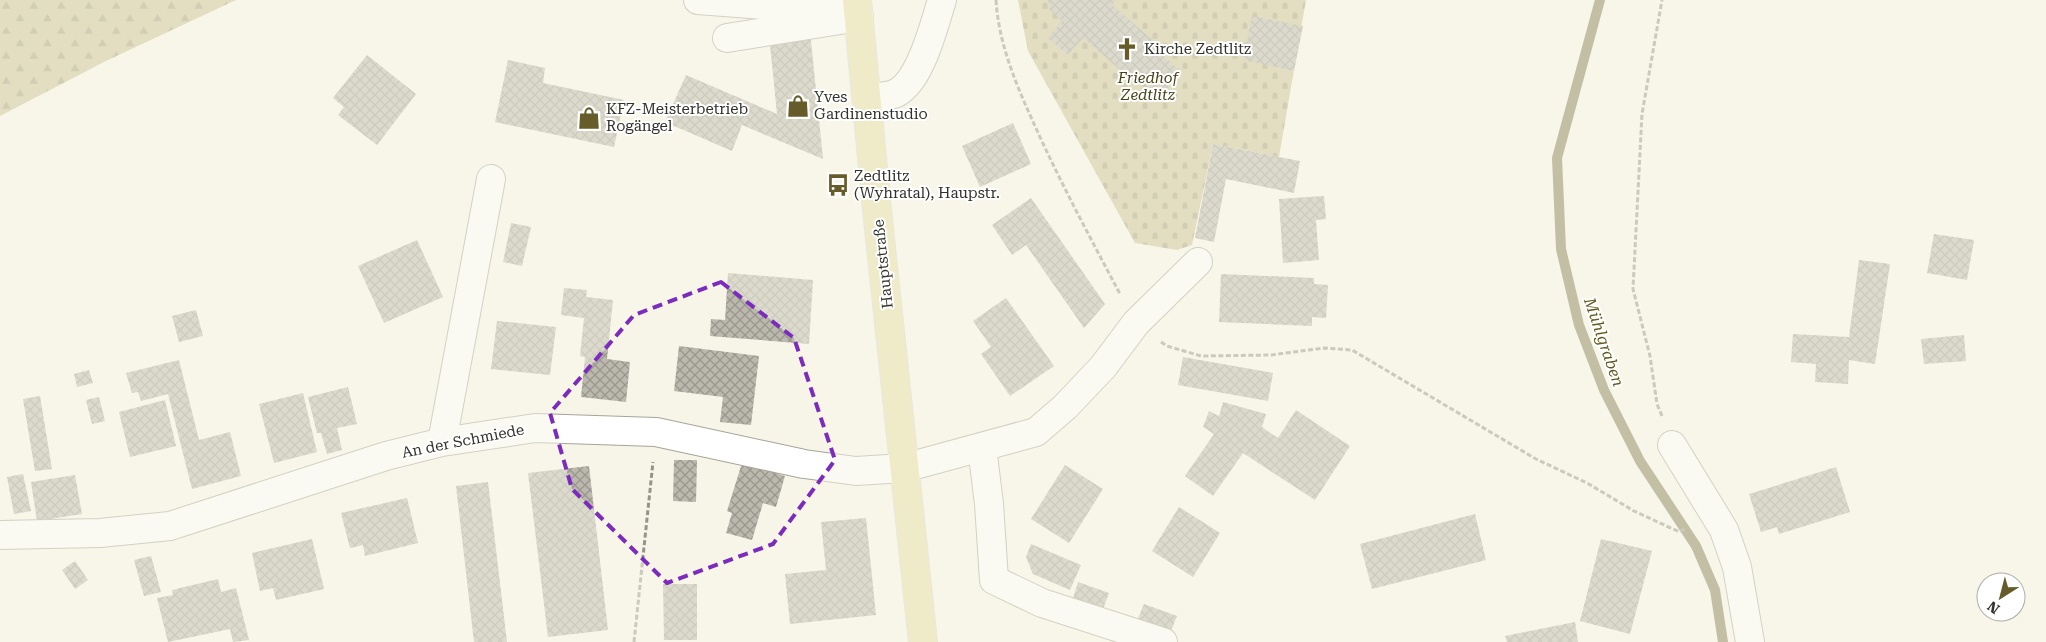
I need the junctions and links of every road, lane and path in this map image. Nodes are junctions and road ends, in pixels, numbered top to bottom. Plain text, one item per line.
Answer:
1 (698, 0) edge
2 (942, 0) edge
3 (996, 0) edge
4 (1662, 0) edge
5 (852, 6) edge
6 (727, 38) dead end
7 (867, 98) junction
8 (491, 178) dead end
9 (1198, 262) dead end
10 (1136, 323) junction
11 (656, 432) junction
12 (442, 442) junction
13 (1672, 444) joint
14 (982, 447) junction
15 (904, 468) junction
16 (1686, 527) dead end
17 (0, 535) edge
18 (634, 642) edge
19 (923, 642) edge
20 (1163, 642) edge
21 (1750, 642) edge

1 - 5 street
2 - 7 street
3 - 10 path
4 - 13 path
5 - 6 street
5 - 7 main road, Hauptstraße
7 - 15 main road, Hauptstraße
8 - 12 street
9 - 10 street
10 - 14 street
10 - 16 path
11 - 12 street, An der Schmiede
11 - 15 street, An der Schmiede
11 - 18 path
12 - 17 street, An der Schmiede
13 - 21 street
14 - 15 street
14 - 20 street
15 - 19 main road, Hauptstraße

